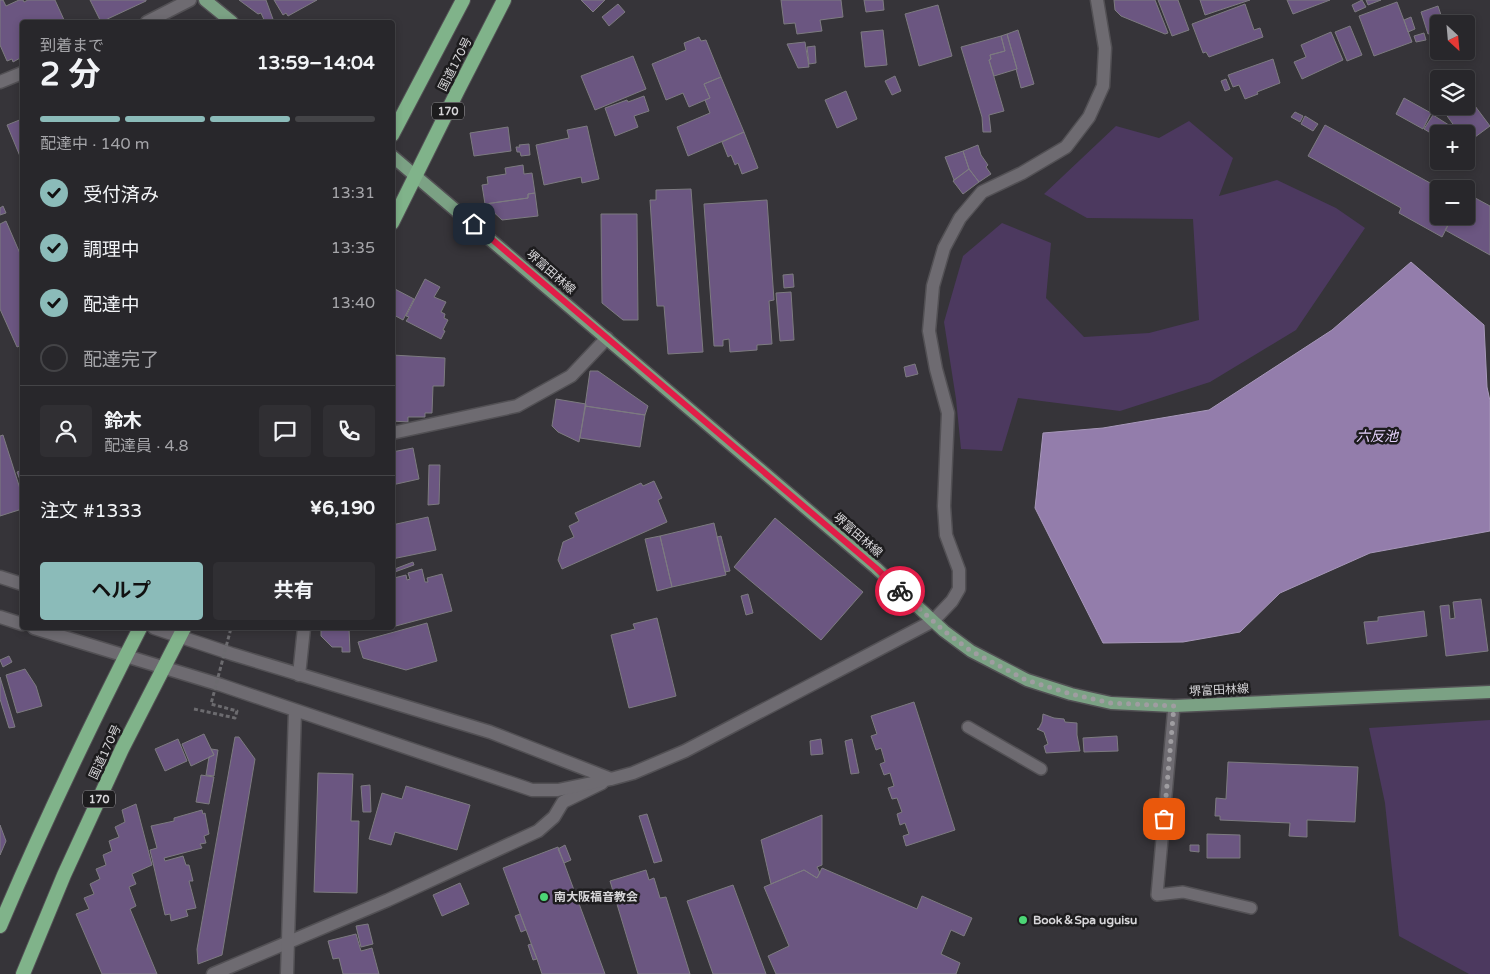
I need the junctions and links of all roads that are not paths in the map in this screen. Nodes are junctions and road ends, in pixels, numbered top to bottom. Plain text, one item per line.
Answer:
1 (190, 0) edge
2 (205, 0) edge
3 (463, 0) edge
4 (504, 0) edge
5 (1097, 0) edge
6 (151, 20) edge
7 (230, 20) edge
8 (20, 74) edge
9 (0, 82) edge
10 (395, 129) edge
11 (395, 158) edge
12 (416, 176) junction
13 (395, 217) edge
14 (607, 338) junction
15 (395, 432) edge
16 (0, 577) edge
17 (20, 583) edge
18 (0, 617) edge
19 (933, 621) junction
20 (20, 623) edge
21 (41, 630) edge
22 (139, 630) edge
23 (168, 630) edge
24 (304, 630) edge
25 (182, 632) edge
26 (126, 656) junction
27 (163, 667) junction
28 (299, 675) junction
29 (1490, 692) edge
30 (1174, 706) junction
31 (295, 710) junction
32 (968, 727) dead end
33 (1041, 769) dead end
34 (611, 780) junction
35 (1251, 908) dead end
36 (0, 926) edge
37 (288, 941) junction
38 (23, 974) edge
39 (213, 974) edge
40 (287, 974) edge

1 - 6 street
2 - 7 main road
3 - 10 highway, 国道170号
4 - 12 highway, 国道170号 / 170
5 - 19 street
8 - 9 street
11 - 12 main road, 堺富田林線
12 - 13 highway, 国道170号 / 170
12 - 14 main road, 堺富田林線
14 - 15 street
14 - 19 main road, 堺富田林線
16 - 17 street
18 - 20 street
19 - 30 main road, 堺富田林線
19 - 34 street
21 - 26 street
22 - 26 highway, 国道170号
23 - 25 street
24 - 28 street
25 - 27 highway, 国道170号 / 170
25 - 28 street
26 - 27 street
26 - 36 highway, 国道170号
27 - 31 street
27 - 38 highway, 国道170号 / 170
28 - 34 street
29 - 30 main road, 堺富田林線
30 - 35 lane
31 - 34 street
31 - 37 street
32 - 33 lane
34 - 37 street
37 - 39 street
37 - 40 street

